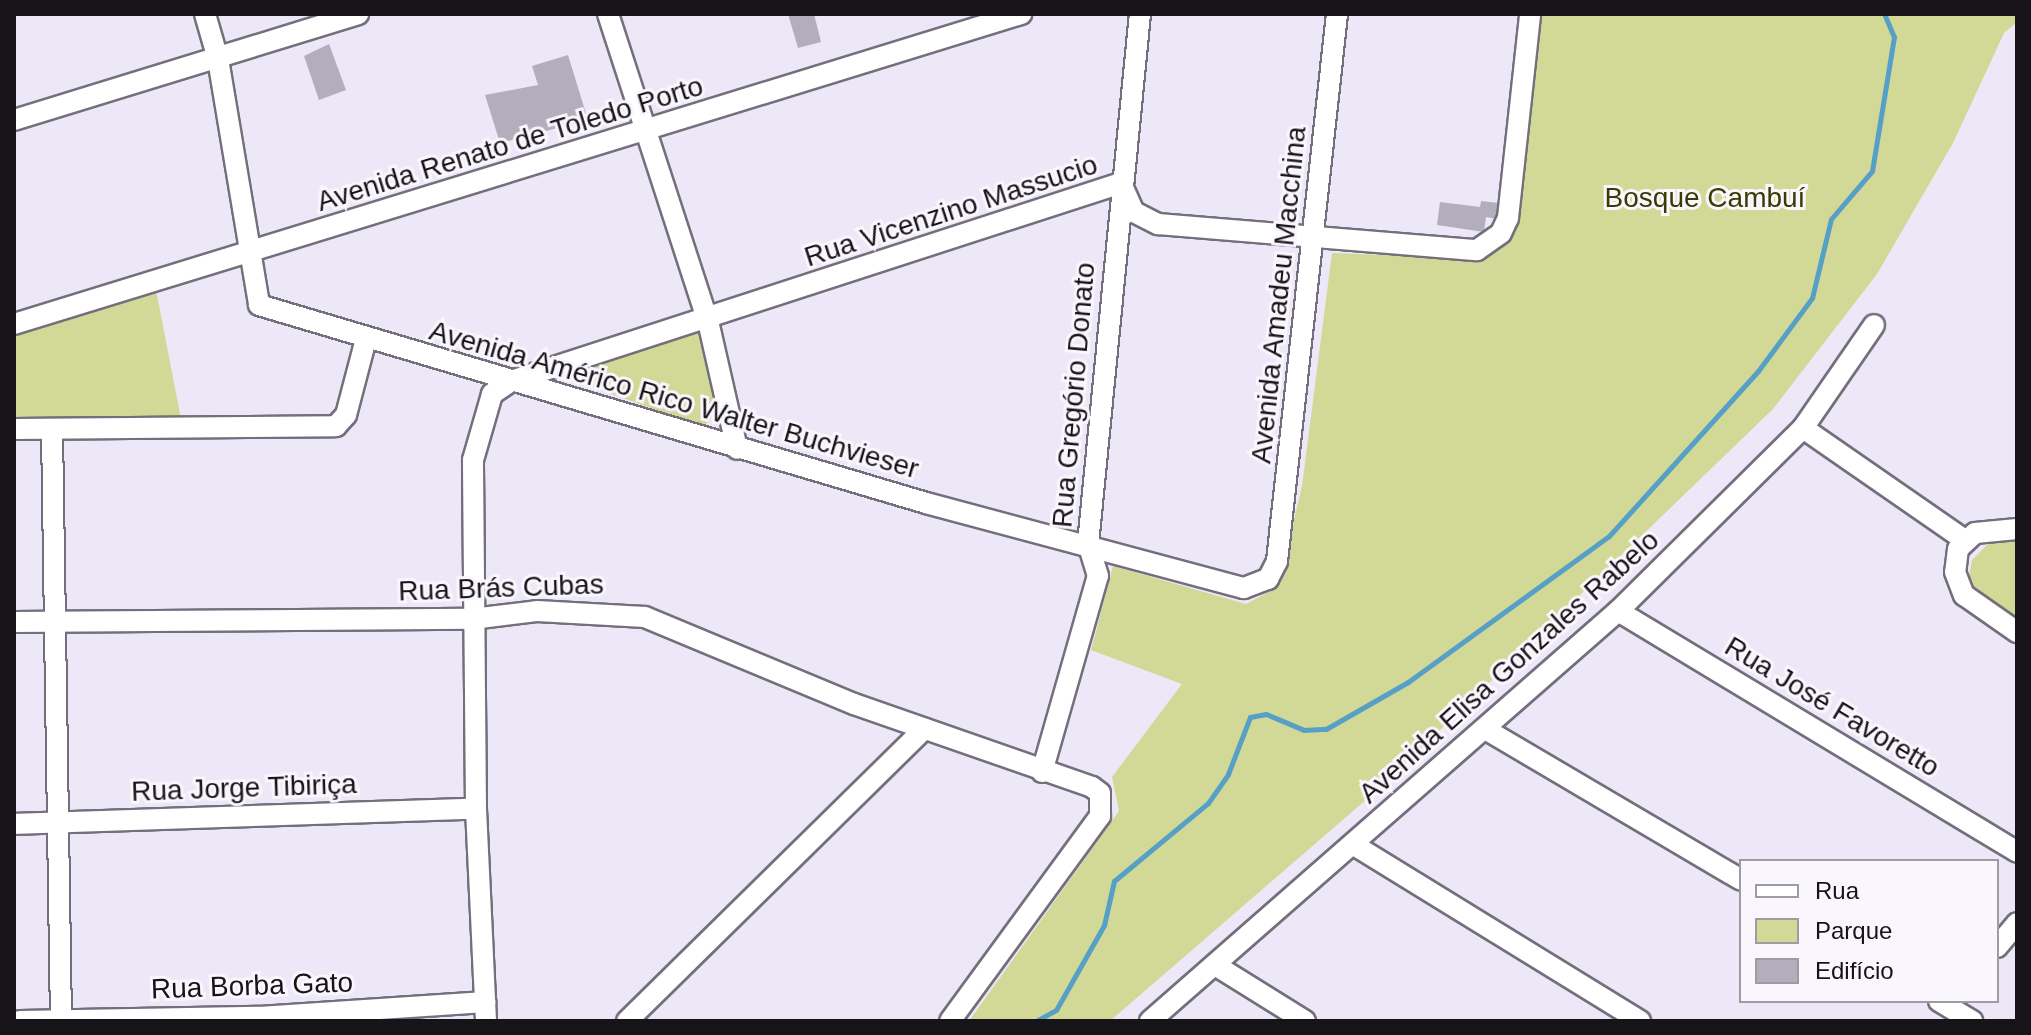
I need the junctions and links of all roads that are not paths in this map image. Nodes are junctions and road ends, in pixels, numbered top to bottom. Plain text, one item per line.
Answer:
1 (205, 14) edge
2 (358, 14) edge
3 (608, 14) edge
4 (1021, 14) edge
5 (1140, 14) edge
6 (1337, 14) edge
7 (1530, 14) edge
8 (218, 59) junction
9 (14, 120) edge
10 (650, 132) junction
11 (1121, 183) junction
12 (1315, 239) junction
13 (248, 253) junction
14 (708, 321) junction
15 (14, 324) edge
16 (1874, 325) dead end
17 (366, 339) junction
18 (511, 381) junction
19 (1803, 428) junction
20 (14, 429) edge
21 (52, 429) junction
22 (737, 449) junction
23 (2017, 529) edge
24 (1966, 541) junction
25 (1088, 544) junction
26 (1268, 579) joint
27 (1618, 611) junction
28 (472, 619) junction
29 (57, 621) junction
30 (14, 622) edge
31 (2017, 632) edge
32 (924, 729) junction
33 (1485, 729) junction
34 (1042, 772) junction
35 (476, 809) junction
36 (57, 823) junction
37 (14, 824) edge
38 (1354, 845) junction
39 (2017, 852) edge
40 (1739, 879) edge
41 (2017, 923) edge
42 (1999, 945) edge
43 (1215, 965) junction
44 (1944, 1007) edge
45 (486, 1012) edge
46 (20, 1021) edge
47 (61, 1021) edge
48 (627, 1021) edge
49 (950, 1021) edge
50 (1150, 1021) edge
51 (1305, 1021) edge
52 (1640, 1021) edge
53 (1972, 1021) edge

1 - 8 street
2 - 8 street
3 - 10 street
4 - 10 street, Avenida Renato de Toledo Porto
5 - 11 street, Rua Gregório Donato
6 - 12 street, Avenida Amadeu Macchina
7 - 12 street, Rua Vicenzino Massucio
8 - 9 street
8 - 13 street
10 - 13 street, Avenida Renato de Toledo Porto
10 - 14 street
11 - 12 street, Rua Vicenzino Massucio
11 - 14 street, Rua Vicenzino Massucio
11 - 25 street, Rua Gregório Donato
12 - 26 street, Avenida Amadeu Macchina
13 - 15 street, Avenida Renato de Toledo Porto
13 - 17 street, Avenida Américo Rico Walter Buchvieser
14 - 18 street, Rua Vicenzino Massucio
14 - 22 street
16 - 19 street, Avenida Elisa Gonzales Rabelo
17 - 18 street, Avenida Américo Rico Walter Buchvieser
17 - 21 street
18 - 22 street, Avenida Américo Rico Walter Buchvieser
18 - 28 street
19 - 24 street
19 - 27 street, Avenida Elisa Gonzales Rabelo
20 - 21 street
21 - 29 street
22 - 25 street, Avenida Américo Rico Walter Buchvieser
23 - 24 street
24 - 31 street
25 - 26 street, Avenida Américo Rico Walter Buchvieser
25 - 34 street, Rua Gregório Donato
27 - 33 street, Avenida Elisa Gonzales Rabelo
27 - 39 street, Rua José Favoretto
28 - 29 street, Rua Brás Cubas
28 - 32 street, Rua Brás Cubas
28 - 35 street
29 - 30 street, Rua Brás Cubas
29 - 36 street
32 - 34 street, Rua Brás Cubas
32 - 48 street
33 - 38 street, Avenida Elisa Gonzales Rabelo
33 - 40 street
34 - 49 street, Rua Brás Cubas
35 - 36 street, Rua Jorge Tibiriça
35 - 45 street
36 - 37 street, Rua Jorge Tibiriça
36 - 47 street
38 - 43 street, Avenida Elisa Gonzales Rabelo
38 - 52 street
41 - 42 street
43 - 50 street, Avenida Elisa Gonzales Rabelo
43 - 51 street
44 - 53 street
45 - 47 street, Rua Borba Gato
46 - 47 street, Rua Borba Gato

